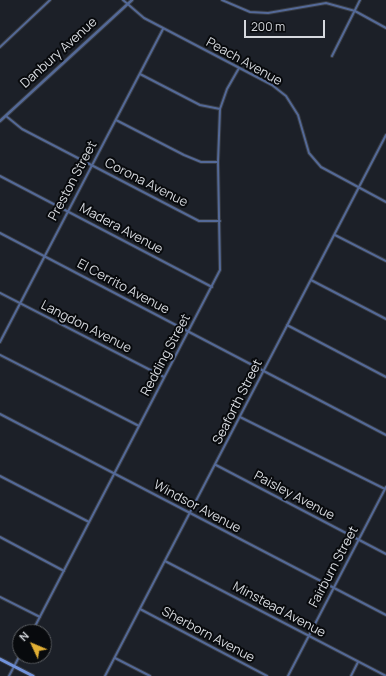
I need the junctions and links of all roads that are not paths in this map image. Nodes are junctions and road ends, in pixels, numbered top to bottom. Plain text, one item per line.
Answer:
1 (50, 0) edge
2 (123, 0) edge
3 (132, 0) edge
4 (222, 0) edge
5 (360, 0) edge
6 (127, 5) junction
7 (355, 11) junction
8 (386, 28) edge
9 (163, 29) junction
10 (0, 47) edge
11 (332, 56) dead end
12 (239, 68) junction
13 (140, 74) junction
14 (220, 109) junction
15 (6, 116) junction
16 (116, 120) junction
17 (0, 121) edge
18 (386, 135) edge
19 (218, 162) junction
20 (92, 165) junction
21 (0, 176) edge
22 (358, 188) junction
23 (386, 202) edge
24 (68, 211) junction
25 (220, 221) junction
26 (0, 234) edge
27 (335, 235) junction
28 (44, 256) junction
29 (386, 261) edge
30 (311, 280) junction
31 (212, 287) junction
32 (0, 293) edge
33 (19, 303) junction
34 (386, 319) edge
35 (287, 325) junction
36 (189, 332) junction
37 (0, 342) edge
38 (0, 355) edge
39 (263, 372) junction
40 (164, 377) junction
41 (386, 377) edge
42 (0, 414) edge
43 (240, 417) junction
44 (139, 426) junction
45 (386, 435) edge
46 (216, 465) junction
47 (115, 473) junction
48 (0, 476) edge
49 (386, 488) edge
50 (190, 514) junction
51 (89, 522) junction
52 (0, 537) edge
53 (359, 540) junction
54 (386, 554) edge
55 (164, 561) junction
56 (64, 571) junction
57 (334, 588) junction
58 (0, 597) edge
59 (140, 609) junction
60 (386, 615) edge
61 (40, 617) junction
62 (36, 624) edge
63 (308, 636) junction
64 (115, 658) junction
65 (0, 659) edge
66 (358, 662) junction
67 (14, 666) junction
68 (9, 676) edge
69 (33, 676) edge
70 (105, 676) edge
71 (150, 676) edge
72 (267, 676) edge
73 (288, 676) edge
74 (351, 676) edge
75 (386, 676) edge

1 - 10 street
2 - 6 street, Peach Avenue
3 - 6 street, Danbury Avenue
4 - 7 street
5 - 7 street
6 - 9 street, Peach Avenue
6 - 15 street, Danbury Avenue
7 - 8 street
7 - 11 street
9 - 12 street, Peach Avenue
9 - 13 street, Preston Street
12 - 14 street, Redding Street
12 - 22 street, Peach Avenue
13 - 14 street
13 - 16 street, Preston Street
14 - 19 street, Redding Street
15 - 17 street, Danbury Avenue
15 - 20 street, Corona Avenue
16 - 19 street
16 - 20 street, Preston Street
18 - 22 street, Seaforth Street
19 - 25 street, Redding Street
20 - 24 street, Preston Street
20 - 25 street, Corona Avenue
21 - 24 street, Madera Avenue
22 - 23 street, Peach Avenue
22 - 27 street, Seaforth Street
24 - 28 street, Preston Street
24 - 31 street, Madera Avenue
25 - 31 street, Redding Street
26 - 28 street, El Cerrito Avenue
27 - 29 street
27 - 30 street, Seaforth Street
28 - 33 street, Preston Street
28 - 36 street, El Cerrito Avenue
30 - 34 street
30 - 35 street, Seaforth Street
31 - 36 street, Redding Street
32 - 33 street, Langdon Avenue
33 - 37 street, Preston Street
33 - 40 street, Langdon Avenue
35 - 39 street, Seaforth Street
35 - 41 street
36 - 39 street, El Cerrito Avenue
36 - 40 street, Redding Street
38 - 44 street
39 - 43 street, Seaforth Street
39 - 45 street, El Cerrito Avenue
40 - 44 street, Redding Street
42 - 47 street, Windsor Avenue
43 - 46 street, Seaforth Street
43 - 49 street
44 - 47 street, Redding Street
46 - 50 street, Seaforth Street
46 - 53 street, Paisley Avenue
47 - 50 street, Windsor Avenue
47 - 51 street, Redding Street
48 - 51 street
49 - 53 street, Fairburn Street
50 - 55 street, Seaforth Street
50 - 57 street, Windsor Avenue
51 - 56 street, Redding Street
52 - 56 street
53 - 54 street, Paisley Avenue
53 - 57 street, Fairburn Street
55 - 59 street, Seaforth Street
55 - 63 street, Minstead Avenue
56 - 61 street, Redding Street
57 - 60 street, Windsor Avenue
57 - 63 street, Fairburn Street
58 - 61 street
59 - 64 street, Seaforth Street
59 - 72 street, Sherborn Avenue
61 - 62 street, Redding Street
63 - 66 street, Minstead Avenue
63 - 73 street, Fairburn Street
64 - 70 street, Seaforth Street
64 - 71 street
65 - 67 main road
66 - 74 street
66 - 75 street, Minstead Avenue
67 - 68 street
67 - 69 main road

